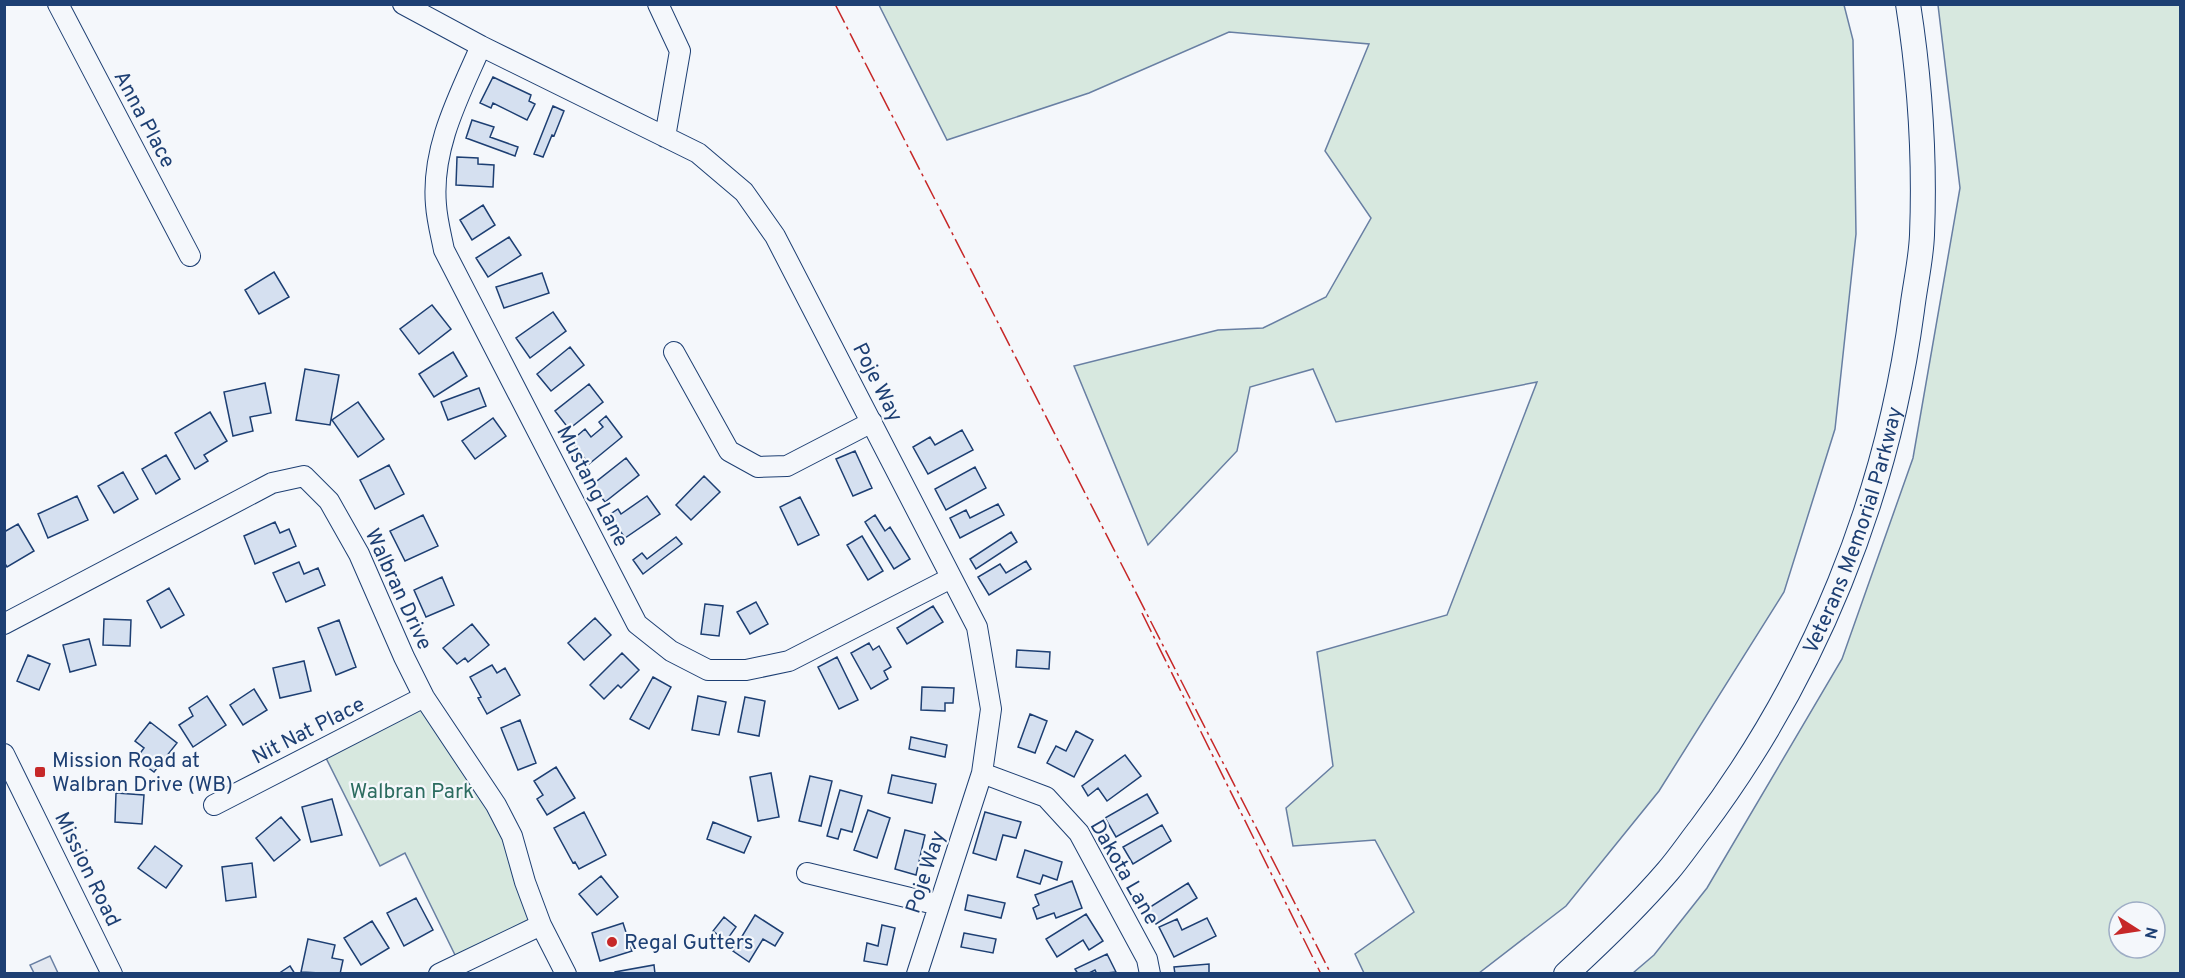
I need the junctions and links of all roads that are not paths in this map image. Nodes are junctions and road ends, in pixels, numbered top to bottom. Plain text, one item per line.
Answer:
1 (58, 4) edge
2 (403, 4) edge
3 (658, 4) edge
4 (1908, 4) edge
5 (481, 46) junction
6 (665, 137) junction
7 (190, 256) dead end
8 (674, 352) dead end
9 (872, 422) junction
10 (951, 578) junction
11 (4, 624) edge
12 (424, 697) junction
13 (4, 754) edge
14 (982, 773) junction
15 (214, 805) dead end
16 (807, 873) dead end
17 (939, 905) junction
18 (541, 925) junction
19 (112, 974) edge
20 (439, 974) edge
21 (566, 974) edge
22 (917, 974) edge
23 (1150, 974) edge
24 (1566, 974) edge

1 - 7 street, Anna Place
2 - 5 street, Poje Way
3 - 6 street
4 - 24 main road, Veterans Memorial Parkway
5 - 6 street, Poje Way
5 - 10 street, Mustang Lane
6 - 9 street, Poje Way
8 - 9 street
9 - 10 street, Poje Way
10 - 14 street, Poje Way
11 - 12 street, Walbran Drive
12 - 15 street, Nit Nat Place
12 - 18 street, Walbran Drive
13 - 19 street, Mission Road
14 - 17 street, Poje Way
14 - 23 street, Dakota Lane
16 - 17 street
17 - 22 street, Poje Way
18 - 20 street
18 - 21 street, Walbran Drive

